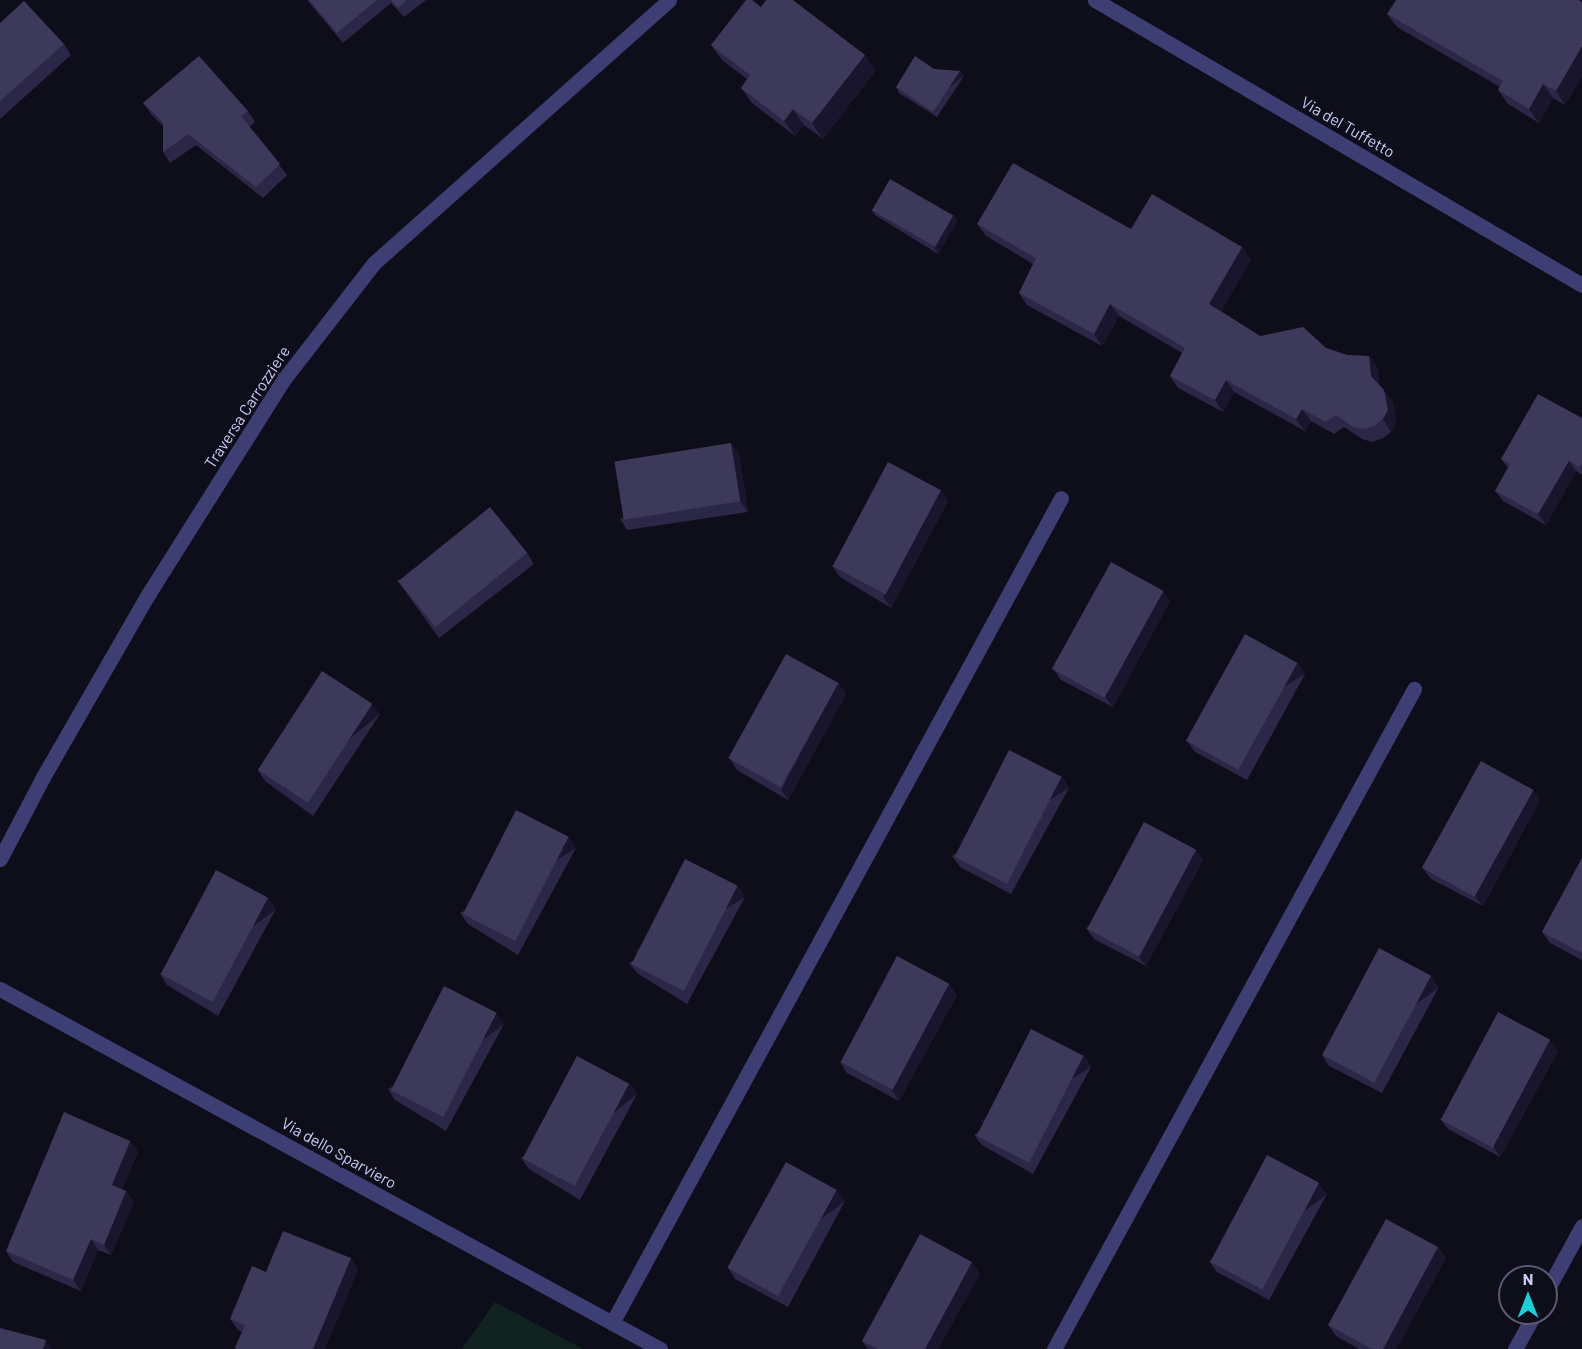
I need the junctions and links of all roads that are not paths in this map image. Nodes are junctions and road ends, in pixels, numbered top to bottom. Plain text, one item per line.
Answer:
1 (669, 0) edge
2 (1095, 0) edge
3 (1582, 285) edge
4 (1060, 498) dead end
5 (1414, 689) dead end
6 (0, 859) edge
7 (0, 989) edge
8 (1582, 1226) edge
9 (1558, 1270) edge
10 (612, 1323) junction
11 (1528, 1325) edge
12 (660, 1349) edge
13 (1054, 1349) edge
14 (1515, 1349) edge

1 - 6 street, Traversa Carrozziere
2 - 3 street, Via del Tuffetto
4 - 10 street
5 - 13 street
7 - 10 street, Via dello Sparviero
8 - 9 street
10 - 12 street, Via dello Sparviero
11 - 14 street

